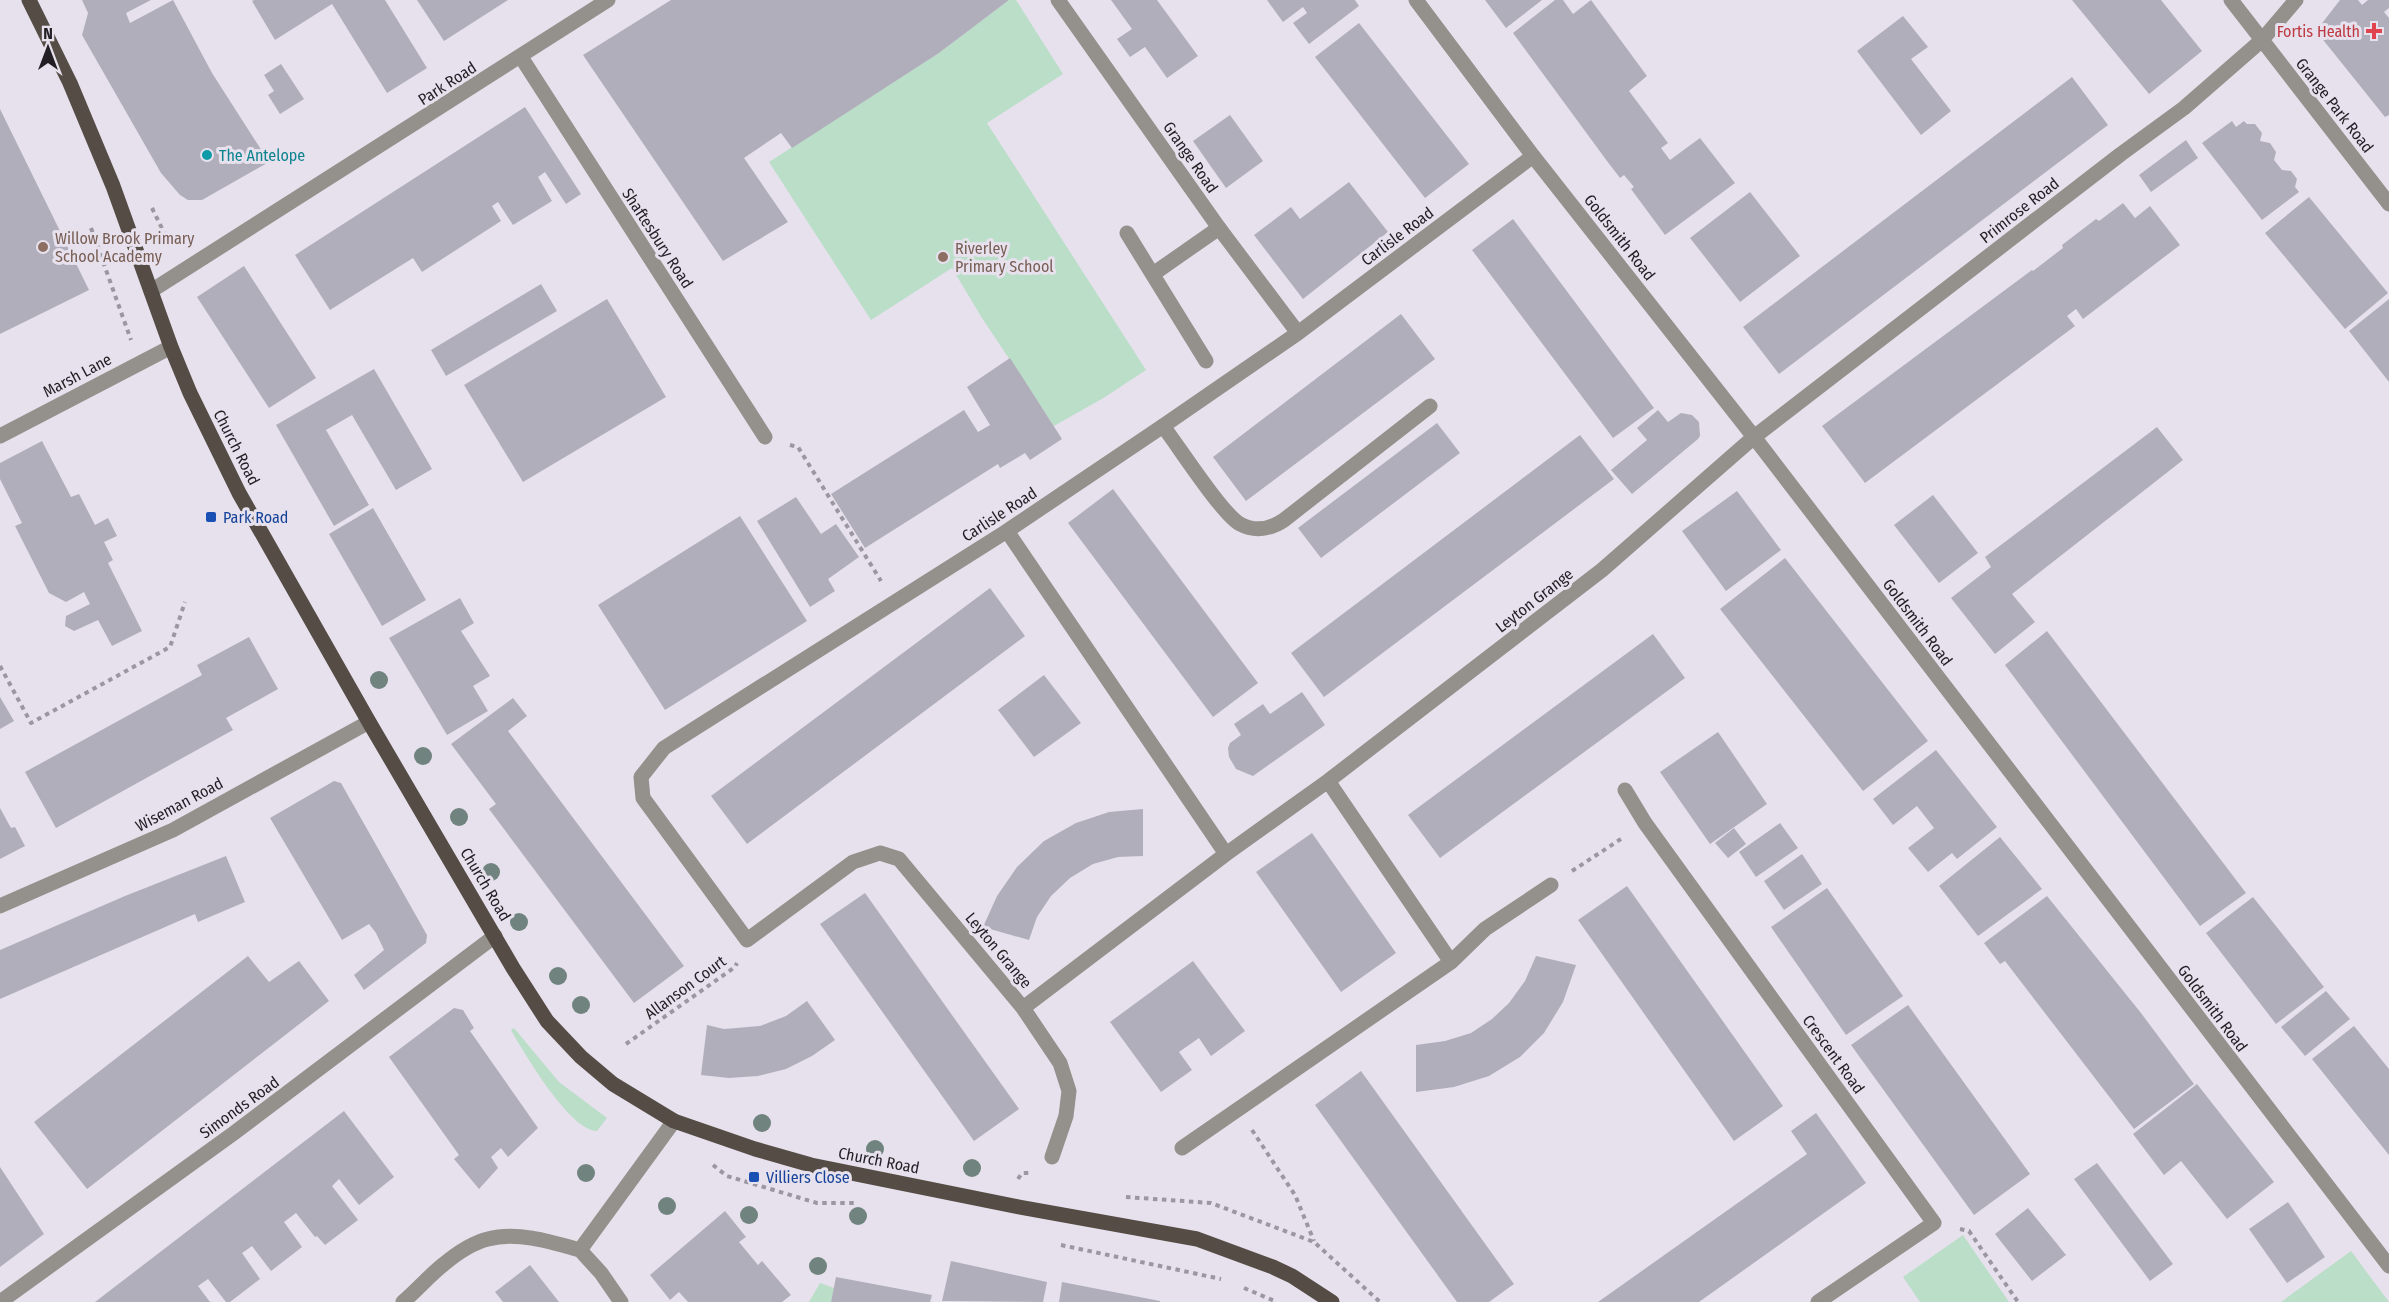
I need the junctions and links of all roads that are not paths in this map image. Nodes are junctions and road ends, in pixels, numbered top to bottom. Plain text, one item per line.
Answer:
1 (29, 0) edge
2 (608, 0) edge
3 (1058, 0) edge
4 (1416, 0) edge
5 (2231, 0) edge
6 (2296, 0) edge
7 (2262, 40) junction
8 (521, 57) junction
9 (1533, 156) junction
10 (2389, 204) edge
11 (1219, 228) junction
12 (1128, 233) dead end
13 (1152, 274) junction
14 (152, 291) junction
15 (1298, 333) junction
16 (171, 347) junction
17 (1206, 361) dead end
18 (1430, 406) dead end
19 (1163, 426) junction
20 (0, 436) edge
21 (765, 437) road end
22 (1754, 437) junction
23 (1007, 531) junction
24 (369, 722) junction
25 (1328, 782) junction
26 (1625, 790) dead end
27 (1226, 854) junction
28 (1551, 885) road end
29 (0, 906) edge
30 (495, 936) junction
31 (747, 940) joint
32 (1451, 962) junction
33 (1023, 1008) junction
34 (674, 1121) junction
35 (1182, 1148) dead end
36 (1052, 1157) dead end
37 (580, 1250) junction
38 (2389, 1266) edge
39 (0, 1302) edge
40 (403, 1302) edge
41 (621, 1302) edge
42 (1332, 1302) edge
43 (1818, 1302) edge

1 - 14 main road, Church Road
2 - 8 street, Park Road
3 - 11 street, Grange Road
4 - 9 street, Goldsmith Road
5 - 7 street, Grange Park Road
6 - 7 street, Primrose Road
7 - 10 street, Grange Park Road
7 - 22 street, Primrose Road
8 - 14 street, Park Road
8 - 21 street, Shaftesbury Road
9 - 15 street, Carlisle Road
9 - 22 street, Goldsmith Road
11 - 13 street
11 - 15 street, Grange Road
12 - 13 street
13 - 17 street
14 - 16 main road, Church Road
15 - 19 street, Carlisle Road
16 - 20 street, Marsh Lane
16 - 24 main road, Church Road
18 - 19 street
19 - 23 street, Carlisle Road
22 - 25 street, Leyton Grange
22 - 38 street, Goldsmith Road
23 - 27 street
23 - 31 street, Carlisle Road
24 - 29 street, Wiseman Road
24 - 30 main road, Church Road
25 - 27 street, Leyton Grange
25 - 32 street
26 - 43 street, Crescent Road
27 - 33 street, Leyton Grange
28 - 32 street
30 - 34 main road, Church Road
30 - 39 street, Simonds Road
31 - 33 street, Leyton Grange
32 - 35 street
33 - 36 street
34 - 37 street
34 - 42 main road, Church Road
37 - 40 street
37 - 41 street

